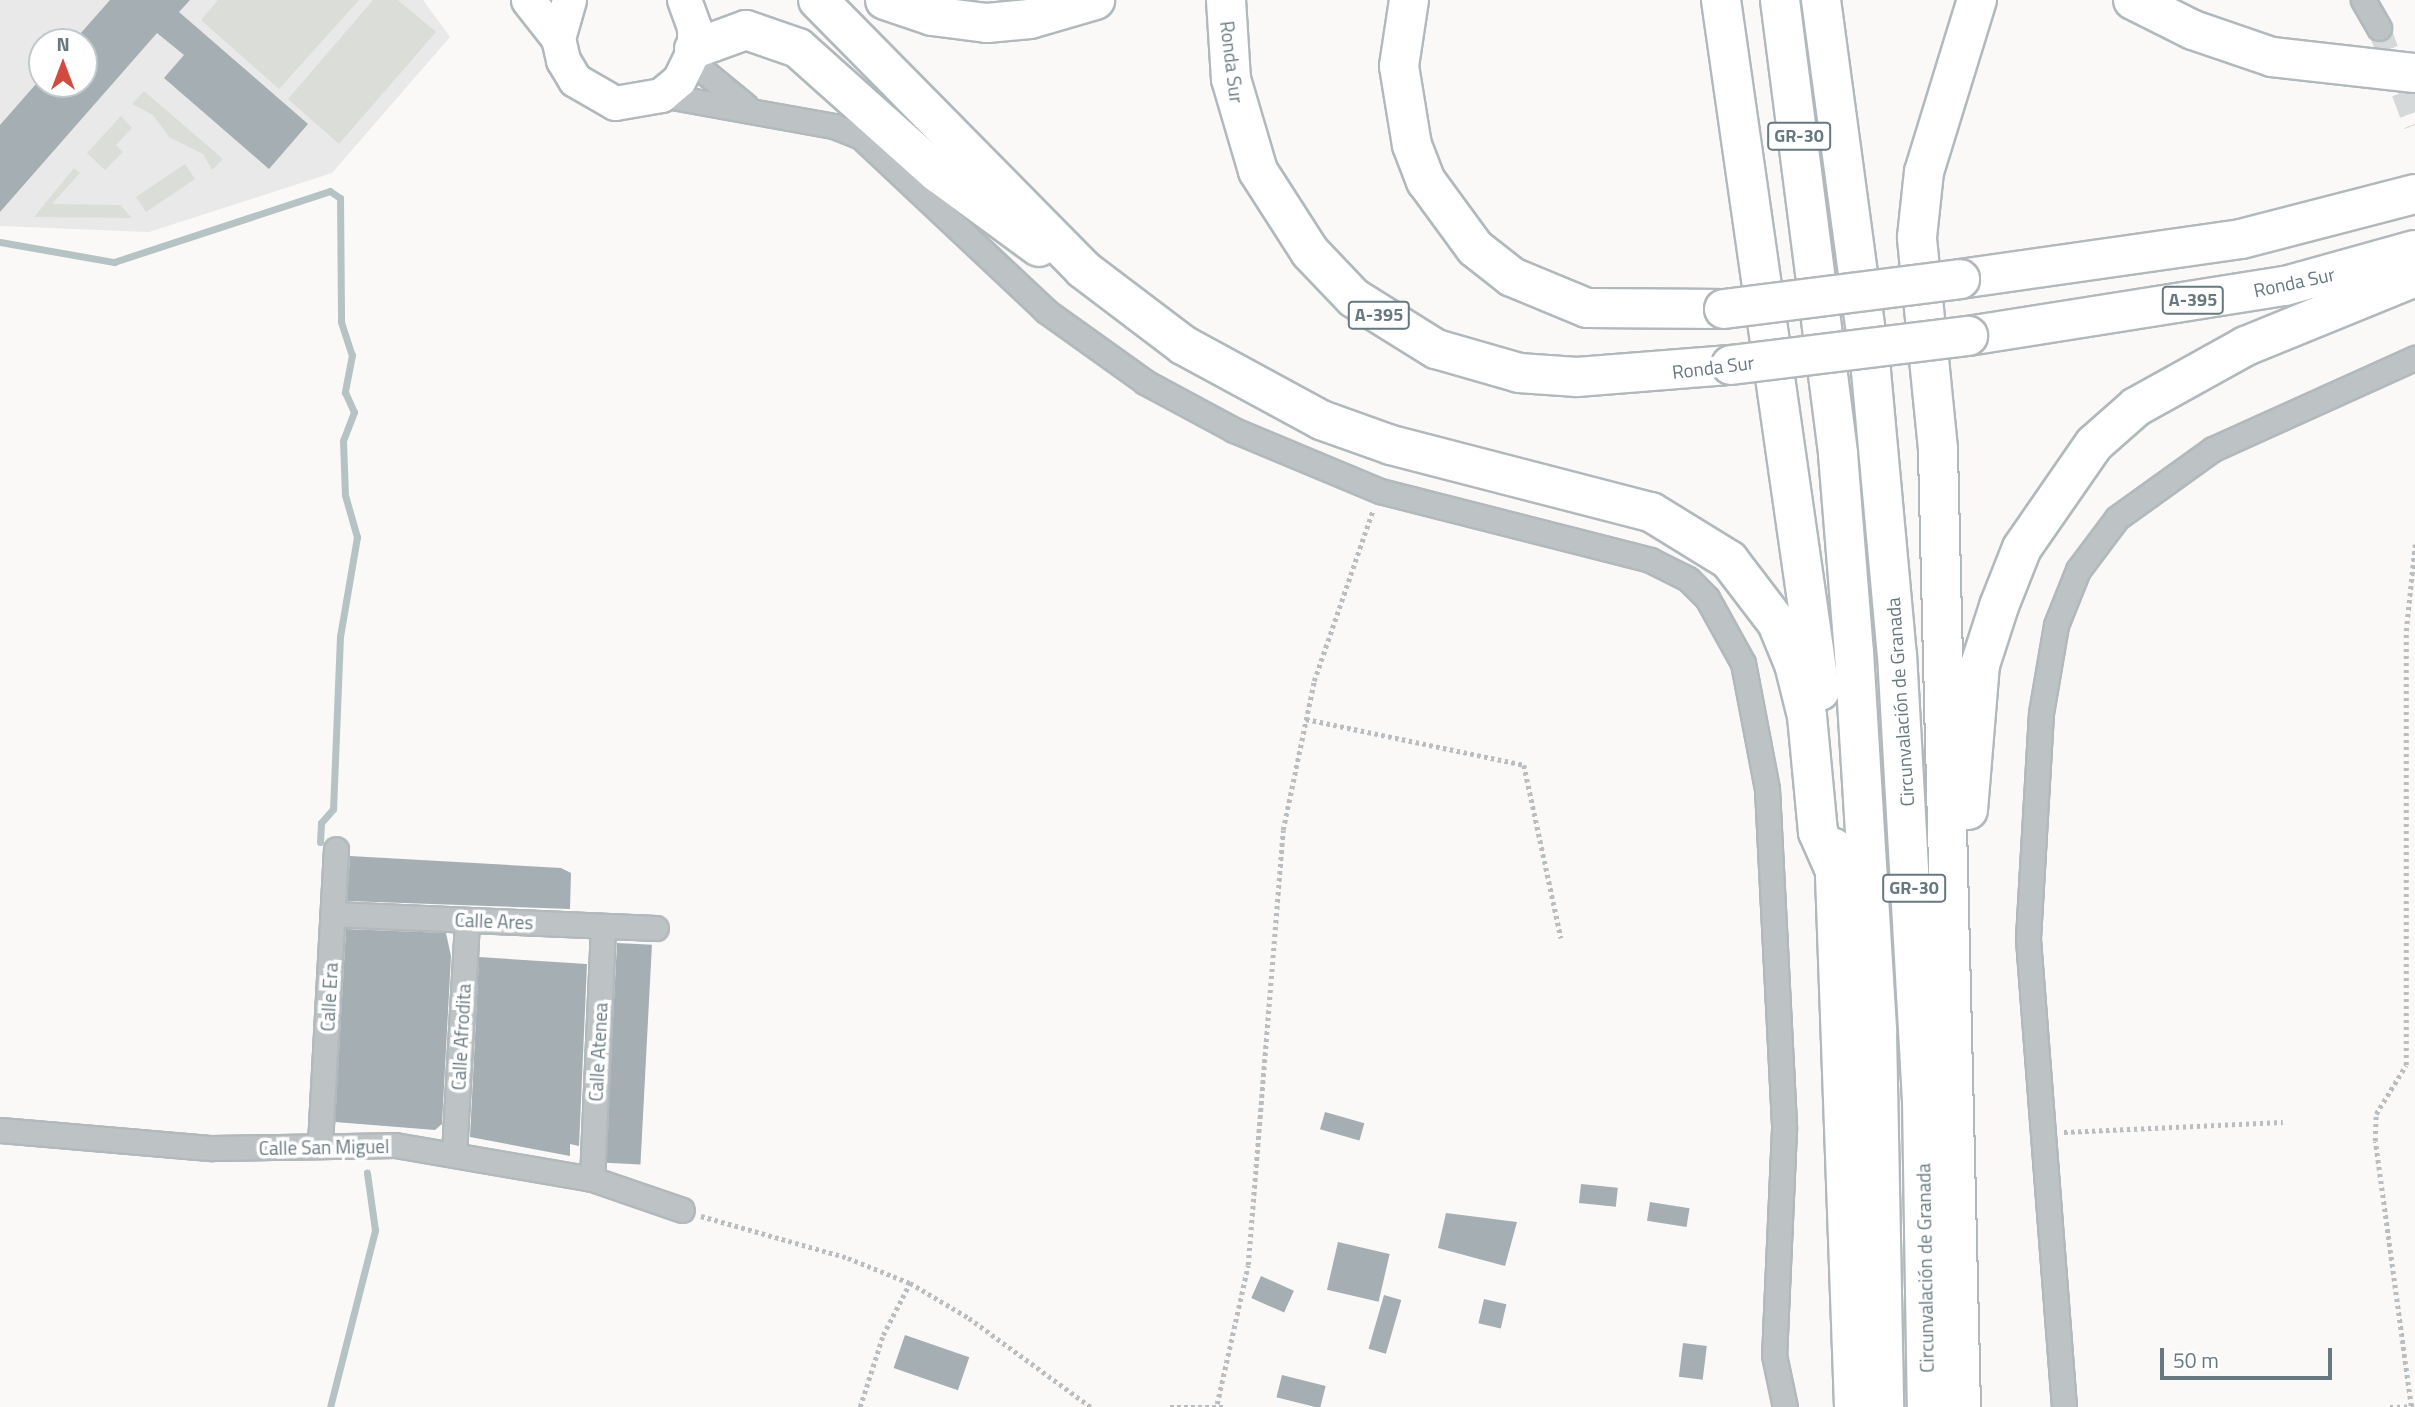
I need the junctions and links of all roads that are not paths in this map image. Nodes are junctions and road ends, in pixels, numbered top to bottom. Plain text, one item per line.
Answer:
1 (528, 0) edge
2 (569, 0) edge
3 (684, 0) edge
4 (818, 0) edge
5 (885, 0) edge
6 (1095, 0) edge
7 (1226, 0) edge
8 (1409, 0) edge
9 (1721, 0) edge
10 (1780, 0) edge
11 (1821, 0) edge
12 (1977, 0) edge
13 (2133, 0) edge
14 (2363, 0) edge
15 (2379, 28) tunnel mouth
16 (558, 38) junction
17 (692, 55) junction
18 (2415, 73) edge
19 (661, 95) junction
20 (765, 115) junction
21 (2415, 194) edge
22 (2415, 250) edge
23 (1083, 269) junction
24 (2415, 277) edge
25 (2415, 358) edge
26 (336, 849) dead end
27 (1836, 873) junction
28 (333, 914) junction
29 (467, 920) junction
30 (603, 926) junction
31 (656, 928) dead end
32 (1952, 968) junction
33 (0, 1130) edge
34 (320, 1144) junction
35 (454, 1154) junction
36 (592, 1179) junction
37 (682, 1210) road end
38 (1785, 1407) edge
39 (1854, 1407) edge
40 (1884, 1407) edge
41 (1927, 1407) edge
42 (1961, 1407) edge
43 (2064, 1407) edge

1 - 16 street
2 - 16 street
3 - 17 street
4 - 23 highway
5 - 6 highway
7 - 22 highway, Ronda Sur / A-395, bridge
8 - 21 highway, bridge
9 - 27 highway
10 - 40 highway, GR-30
11 - 41 highway, Circunvalación de Granada / GR-30
12 - 32 highway
13 - 18 highway
14 - 15 street
16 - 19 street
17 - 19 street
17 - 20 street
17 - 23 highway
19 - 20 street
20 - 38 street
23 - 27 highway
24 - 32 highway
25 - 43 street
26 - 28 street, Calle Era
27 - 39 highway
28 - 29 street, Calle Ares
28 - 34 street, Calle Era
29 - 30 street, Calle Ares
29 - 35 street, Calle Afrodita
30 - 31 street, Calle Ares
30 - 36 street, Calle Atenea
32 - 42 highway
33 - 34 street, Calle San Miguel
34 - 35 street, Calle San Miguel
35 - 36 street, Calle San Miguel
36 - 37 street, Calle San Miguel

